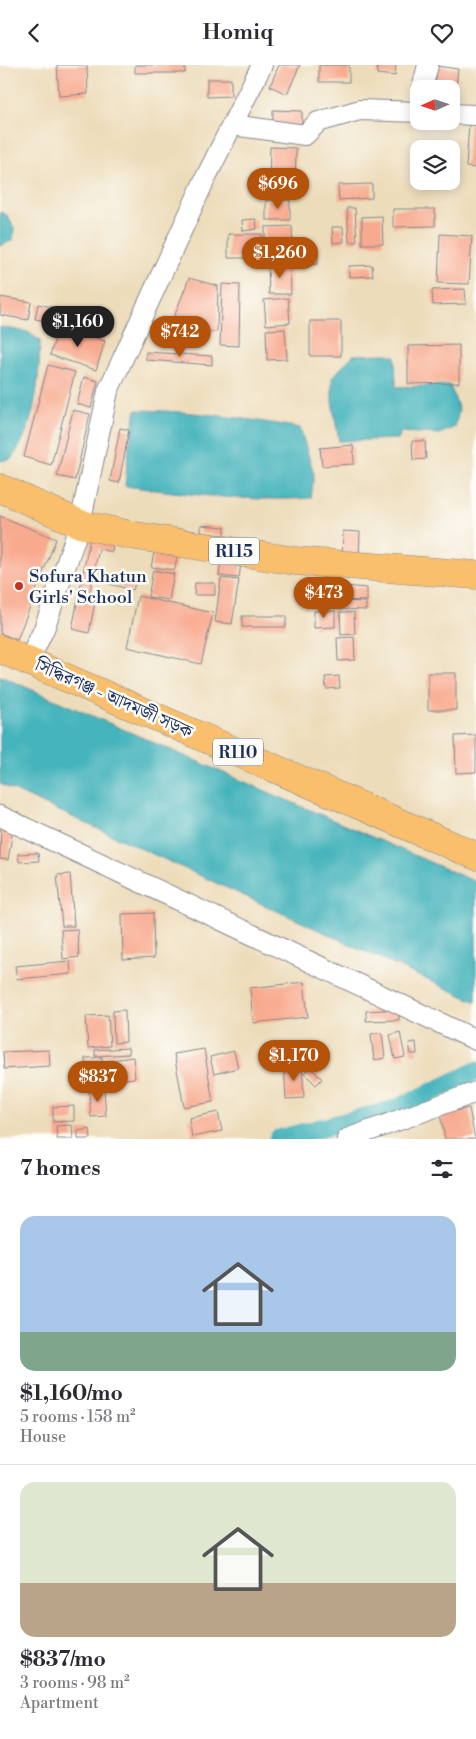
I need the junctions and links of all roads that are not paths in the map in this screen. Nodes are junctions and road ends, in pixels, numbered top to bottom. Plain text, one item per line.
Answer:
1 (262, 65) edge
2 (428, 65) edge
3 (424, 80) edge
4 (410, 107) edge
5 (460, 114) edge
6 (476, 115) edge
7 (232, 125) junction
8 (0, 488) edge
9 (80, 524) junction
10 (476, 575) edge
11 (0, 649) edge
12 (29, 660) junction
13 (0, 816) edge
14 (476, 856) edge
15 (476, 1040) edge
16 (476, 1095) edge
17 (347, 1139) edge

1 - 7 street
2 - 3 street
4 - 7 street
5 - 6 street
7 - 9 street
8 - 9 main road, R115
9 - 10 main road, R115
9 - 12 street
11 - 12 main road, সিদ্ধিরগঞ্জ - আদমজী সড়ক / R110
12 - 14 main road, সিদ্ধিরগঞ্জ - আদমজী সড়ক / R110
13 - 15 street
16 - 17 street

